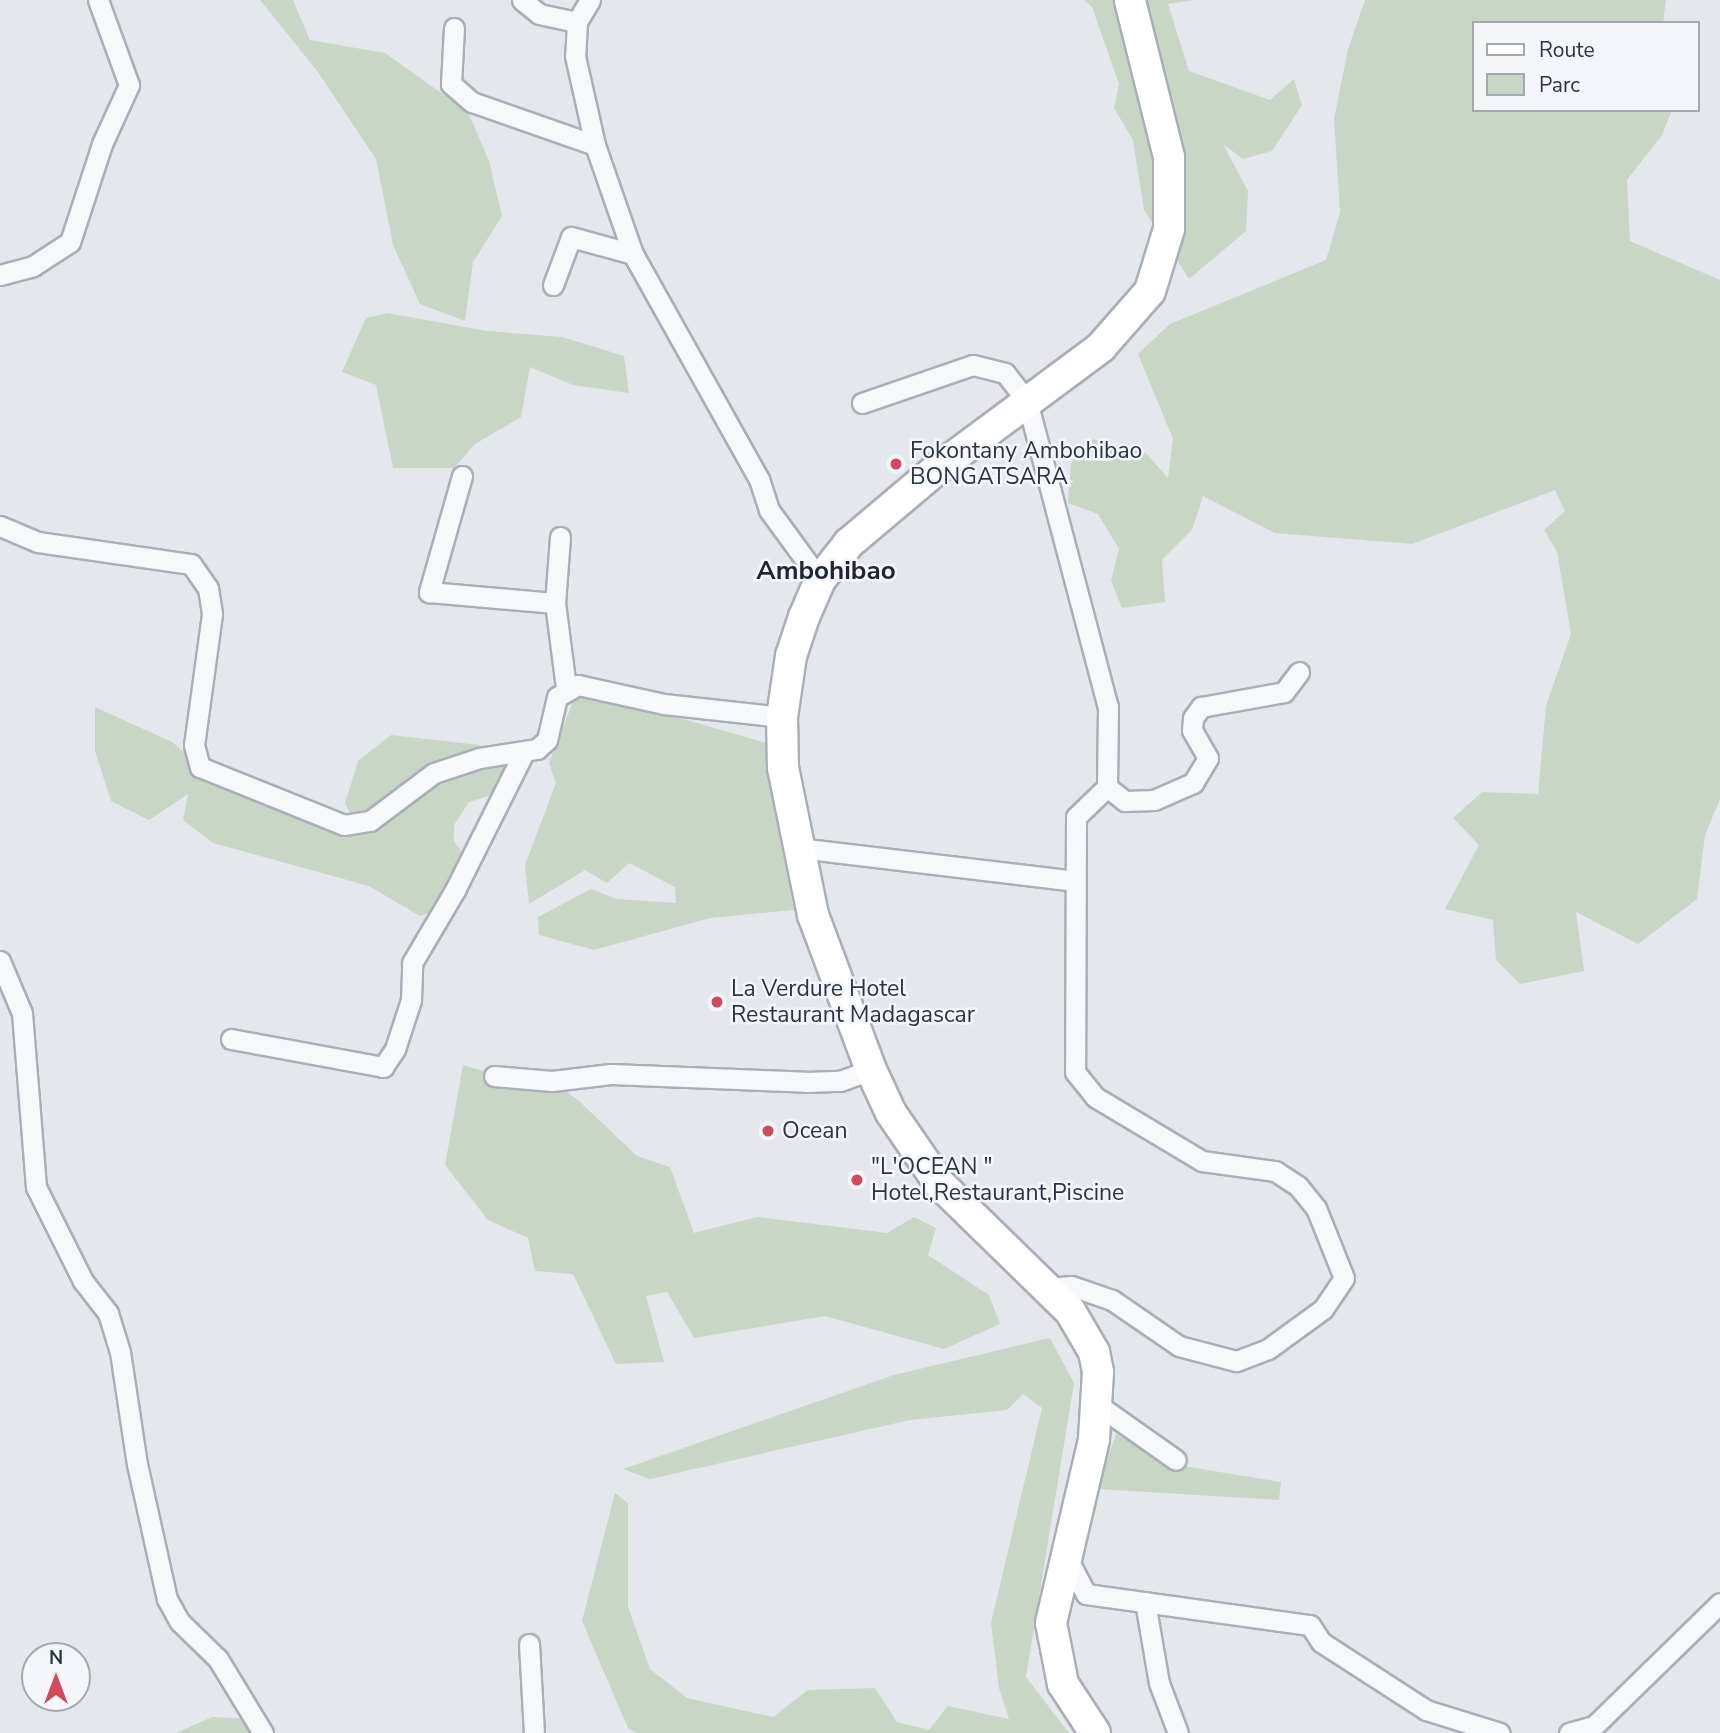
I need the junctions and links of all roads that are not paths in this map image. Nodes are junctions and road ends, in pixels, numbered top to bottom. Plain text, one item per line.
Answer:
1 (98, 0) edge
2 (522, 0) edge
3 (590, 0) edge
4 (1130, 0) edge
5 (577, 22) junction
6 (454, 28) dead end
7 (595, 145) junction
8 (633, 254) junction
9 (0, 275) edge
10 (553, 285) dead end
11 (1027, 401) junction
12 (862, 403) dead end
13 (462, 476) dead end
14 (0, 526) edge
15 (560, 537) dead end
16 (820, 580) junction
17 (555, 603) junction
18 (1299, 672) dead end
19 (566, 688) junction
20 (782, 717) junction
21 (524, 752) junction
22 (1107, 787) junction
23 (799, 848) junction
24 (1075, 881) junction
25 (0, 961) edge
26 (231, 1039) dead end
27 (870, 1070) junction
28 (494, 1076) dead end
29 (1049, 1289) junction
30 (1098, 1405) junction
31 (1176, 1460) dead end
32 (1065, 1553) junction
33 (1145, 1602) junction
34 (1720, 1603) edge
35 (529, 1644) dead end
36 (263, 1733) edge
37 (534, 1733) edge
38 (1095, 1733) edge
39 (1178, 1733) edge
40 (1500, 1733) edge
41 (1569, 1733) edge

1 - 9 street
2 - 5 street
3 - 5 street
4 - 11 main road
5 - 7 street
6 - 7 street
7 - 8 street
8 - 10 street
8 - 16 street
11 - 12 street
11 - 16 main road
11 - 22 street
13 - 17 street
14 - 21 street
15 - 17 street
16 - 20 main road
17 - 19 street
18 - 22 street
19 - 20 street
19 - 21 street
20 - 23 main road
21 - 26 street
22 - 24 street
23 - 24 street
23 - 27 main road
24 - 29 street
25 - 36 street
27 - 28 street
27 - 29 main road
29 - 30 main road
30 - 31 street
30 - 32 main road
32 - 33 street
32 - 38 main road
33 - 39 street
33 - 40 street
34 - 41 street
35 - 37 street

